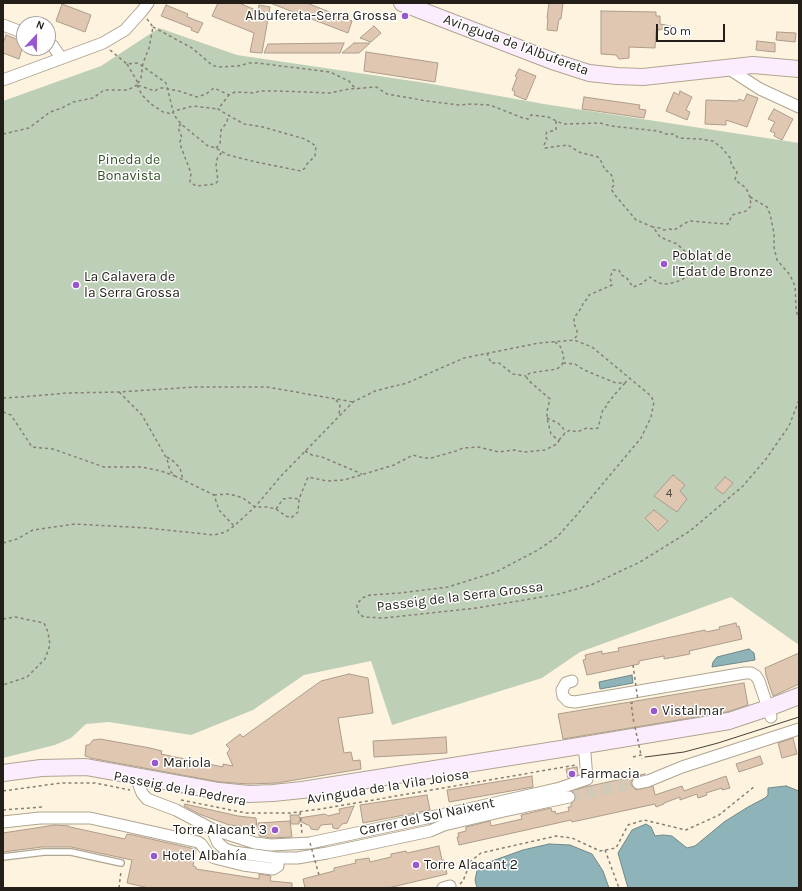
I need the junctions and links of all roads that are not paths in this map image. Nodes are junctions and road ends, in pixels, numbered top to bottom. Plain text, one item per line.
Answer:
1 (402, 3) edge
2 (146, 5) edge
3 (3, 24) edge
4 (16, 30) edge
5 (56, 50) edge
6 (61, 58) junction
7 (726, 67) junction
8 (799, 69) edge
9 (3, 80) edge
10 (799, 107) edge
11 (572, 681) dead end
12 (799, 696) edge
13 (799, 707) edge
14 (769, 713) junction
15 (799, 729) edge
16 (584, 754) junction
17 (3, 773) edge
18 (3, 783) edge
19 (638, 784) tunnel mouth
20 (141, 789) junction
21 (569, 798) tunnel mouth
22 (3, 822) edge
23 (212, 829) junction
24 (232, 836) junction
25 (225, 849) junction
26 (3, 857) edge
27 (276, 858) junction
28 (121, 863) road end

1 - 7 main road, Avinguda de l'Albufereta
2 - 6 street
3 - 4 street
5 - 6 street
6 - 9 street
7 - 8 main road, Avinguda de l'Albufereta
7 - 10 street
11 - 14 street
12 - 14 main road, Avinguda de la Vila Joiosa
13 - 14 main road, Avinguda de la Vila Joiosa
14 - 16 main road, Avinguda de la Vila Joiosa
15 - 19 street
16 - 17 main road, Avinguda de la Vila Joiosa
16 - 20 main road, Avinguda de la Vila Joiosa
16 - 24 street, Carrer del Sol Naixent
18 - 20 main road, Avinguda de la Vila Joiosa
20 - 23 street, Carrer del Sol Naixent
21 - 27 street, Carrer del Sol Naixent
22 - 27 street
23 - 24 street, Carrer del Sol Naixent
23 - 25 street
24 - 25 street
25 - 27 street, Carrer del Sol Naixent
26 - 28 lane

